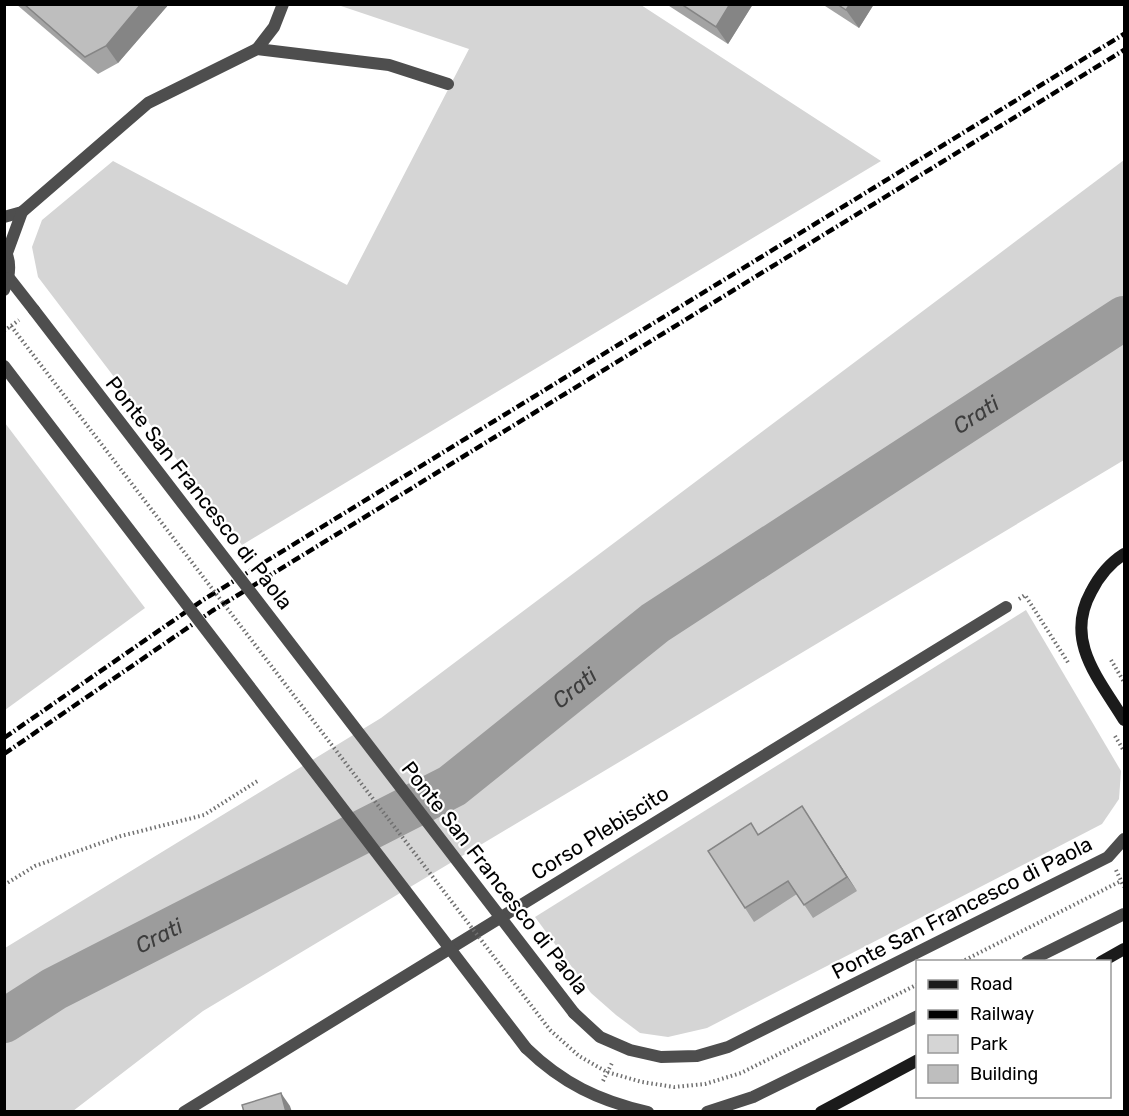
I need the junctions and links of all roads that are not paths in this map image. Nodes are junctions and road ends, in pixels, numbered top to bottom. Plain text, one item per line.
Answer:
1 (283, 4) edge
2 (257, 49) junction
3 (448, 84) dead end
4 (22, 212) junction
5 (4, 217) edge
6 (6, 250) edge
7 (7, 284) edge
8 (4, 366) edge
9 (1125, 554) edge
10 (1006, 607) dead end
11 (1125, 720) edge
12 (1125, 838) edge
13 (1125, 914) edge
14 (1125, 949) edge
15 (1031, 960) edge
16 (1105, 960) edge
17 (916, 1017) edge
18 (916, 1061) edge
19 (184, 1112) edge
20 (648, 1112) edge
21 (707, 1112) edge
22 (821, 1112) edge

1 - 2 street
2 - 3 street
2 - 4 street
4 - 5 street
4 - 6 street
6 - 7 street
7 - 12 street, Ponte San Francesco di Paola, bridge
8 - 20 street, bridge
9 - 11 street
10 - 19 street, Corso Plebiscito
13 - 15 street
14 - 16 street
17 - 21 street
18 - 22 street

